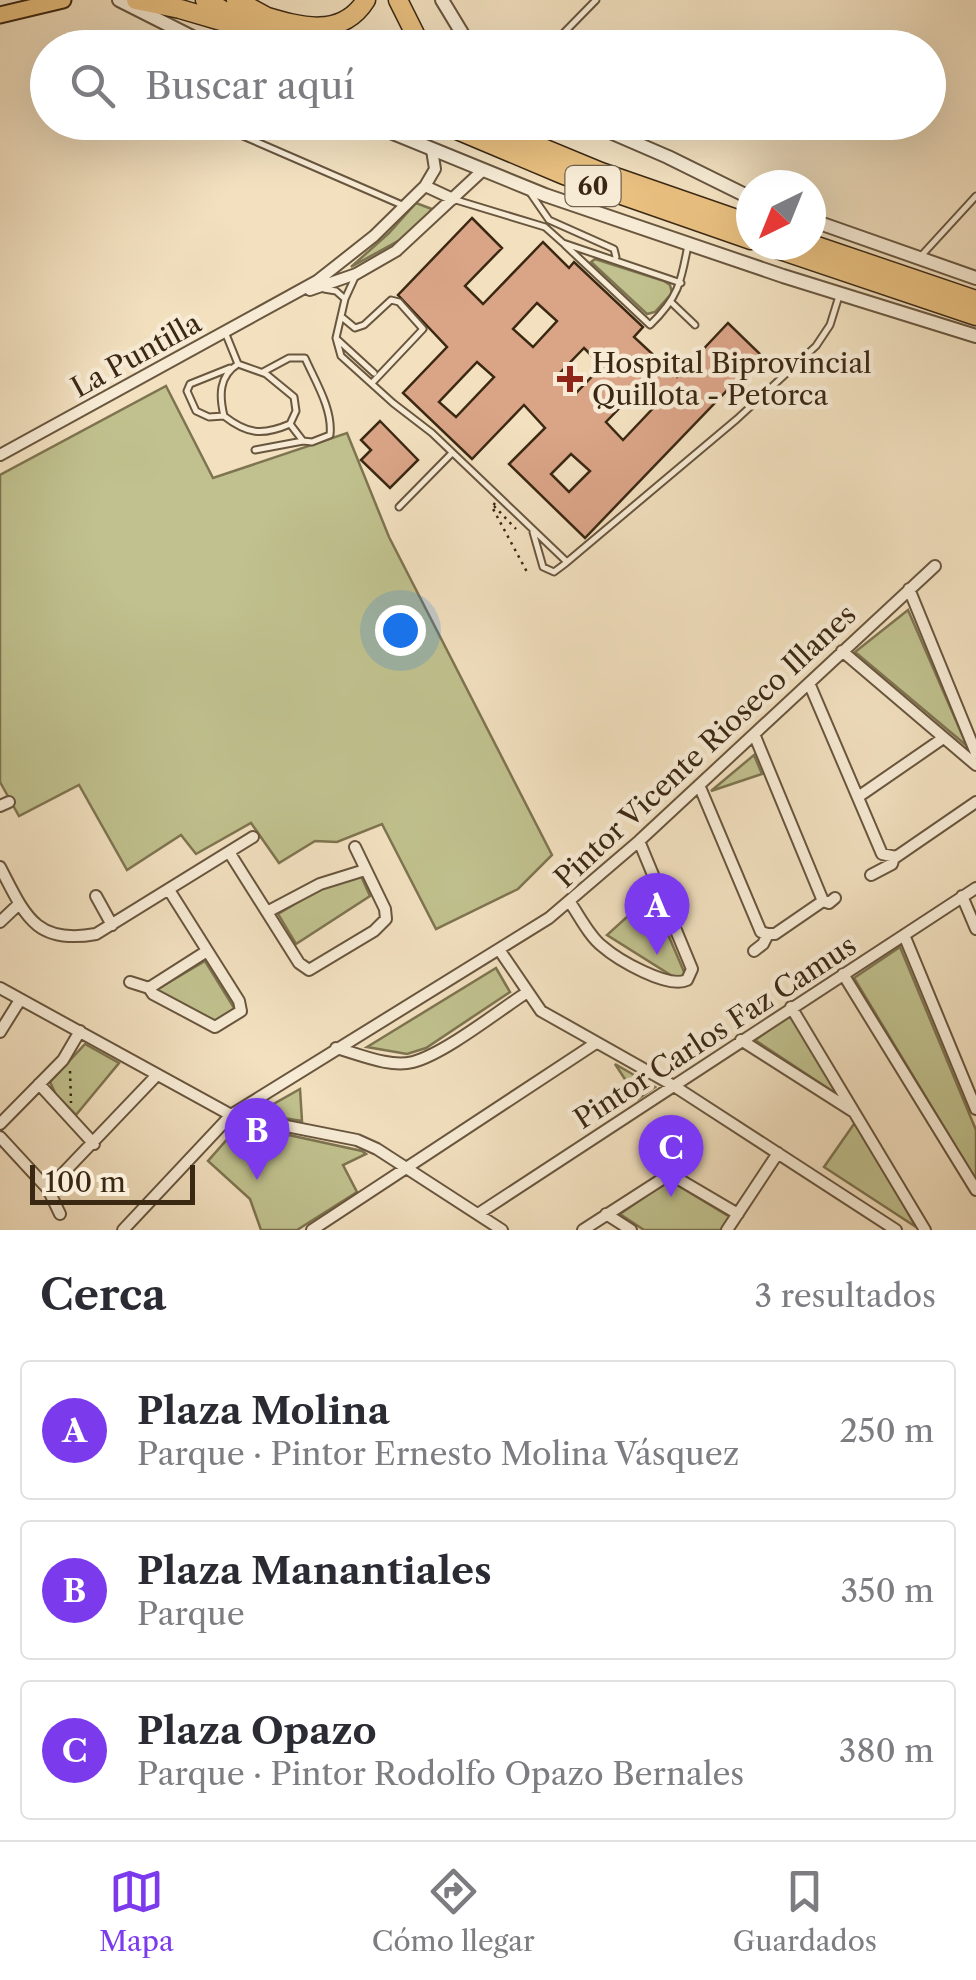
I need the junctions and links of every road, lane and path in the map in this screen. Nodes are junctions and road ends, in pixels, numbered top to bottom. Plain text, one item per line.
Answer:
1 (63, 0) edge
2 (119, 0) edge
3 (136, 0) edge
4 (205, 0) edge
5 (236, 0) edge
6 (366, 0) edge
7 (398, 0) edge
8 (442, 0) edge
9 (596, 0) edge
10 (0, 15) edge
11 (261, 24) junction
12 (178, 30) edge
13 (268, 30) edge
14 (277, 30) edge
15 (413, 30) edge
16 (461, 30) edge
17 (567, 30) edge
18 (252, 140) edge
19 (408, 140) edge
20 (480, 140) edge
21 (524, 140) edge
22 (543, 140) edge
23 (633, 140) edge
24 (432, 150) junction
25 (482, 171) junction
26 (601, 172) junction
27 (425, 186) junction
28 (526, 188) junction
29 (736, 191) edge
30 (976, 196) edge
31 (453, 199) junction
32 (405, 206) junction
33 (736, 219) edge
34 (826, 225) edge
35 (736, 235) edge
36 (688, 242) junction
37 (563, 243) junction
38 (826, 249) edge
39 (616, 257) dead end
40 (919, 258) junction
41 (810, 260) edge
42 (356, 274) junction
43 (976, 278) edge
44 (682, 282) junction
45 (318, 288) junction
46 (840, 293) junction
47 (295, 296) junction
48 (344, 299) junction
49 (976, 300) edge
50 (672, 304) junction
51 (976, 316) edge
52 (343, 318) junction
53 (696, 325) dead end
54 (225, 332) junction
55 (976, 336) edge
56 (336, 338) junction
57 (236, 365) junction
58 (262, 372) junction
59 (374, 373) dead end
60 (372, 384) junction
61 (224, 416) junction
62 (290, 424) junction
63 (303, 441) junction
64 (255, 450) dead end
65 (452, 453) junction
66 (0, 455) edge
67 (499, 498) junction
68 (493, 505) junction
69 (399, 507) dead end
70 (516, 529) dead end
71 (532, 530) junction
72 (567, 562) junction
73 (934, 566) dead end
74 (528, 572) dead end
75 (909, 590) junction
76 (842, 650) junction
77 (809, 683) junction
78 (754, 734) junction
79 (942, 739) junction
80 (976, 753) edge
81 (976, 765) edge
82 (699, 785) junction
83 (858, 797) junction
84 (976, 802) edge
85 (253, 837) dead end
86 (639, 841) junction
87 (355, 847) dead end
88 (229, 852) junction
89 (892, 857) junction
90 (0, 867) edge
91 (365, 870) junction
92 (871, 874) dead end
93 (976, 888) edge
94 (169, 890) junction
95 (96, 896) dead end
96 (962, 896) junction
97 (570, 901) junction
98 (20, 904) junction
99 (267, 912) junction
100 (0, 922) edge
101 (112, 924) junction
102 (976, 930) edge
103 (768, 934) junction
104 (904, 935) junction
105 (500, 950) junction
106 (207, 951) junction
107 (754, 951) dead end
108 (844, 974) junction
109 (130, 982) dead end
110 (0, 988) edge
111 (149, 988) junction
112 (526, 993) junction
113 (20, 1000) junction
114 (792, 1006) junction
115 (80, 1031) junction
116 (0, 1032) edge
117 (741, 1040) junction
118 (596, 1042) junction
119 (336, 1048) junction
120 (65, 1057) junction
121 (157, 1074) junction
122 (40, 1084) junction
123 (674, 1086) junction
124 (976, 1109) edge
125 (856, 1114) junction
126 (231, 1115) junction
127 (72, 1120) junction
128 (0, 1124) edge
129 (0, 1136) edge
130 (94, 1144) junction
131 (778, 1153) junction
132 (406, 1168) junction
133 (48, 1188) junction
134 (976, 1190) edge
135 (60, 1214) dead end
136 (478, 1214) junction
137 (606, 1214) junction
138 (738, 1214) junction
139 (123, 1230) edge
140 (312, 1230) edge
141 (502, 1230) edge
142 (583, 1230) edge
143 (631, 1230) edge
144 (727, 1230) edge
145 (896, 1230) edge
146 (925, 1230) edge

1 - 10 main road
2 - 12 street
3 - 11 highway
4 - 11 highway
5 - 11 highway
6 - 11 highway
7 - 15 highway
8 - 16 street
9 - 17 lane
11 - 13 highway
11 - 14 highway
18 - 32 lane
19 - 24 street
20 - 35 highway, 60
21 - 26 highway, 60
22 - 26 highway
23 - 29 street
24 - 25 street
24 - 27 street
25 - 28 street
25 - 31 street, La Puntilla
26 - 33 highway, 60
27 - 31 street
27 - 32 street, La Puntilla
28 - 36 street
28 - 39 lane
30 - 40 lane
31 - 37 lane
31 - 42 street, La Puntilla
32 - 47 street, La Puntilla
34 - 40 street
36 - 44 lane
36 - 46 street
37 - 44 lane
37 - 50 lane
38 - 49 highway
40 - 43 street
41 - 51 highway
42 - 45 street, La Puntilla
42 - 48 lane
44 - 50 lane
45 - 47 street, La Puntilla
45 - 48 lane
46 - 55 street
46 - 72 lane
47 - 54 street, La Puntilla
48 - 52 lane
50 - 53 lane
52 - 56 lane
52 - 60 lane
54 - 57 lane
54 - 66 street, La Puntilla
56 - 59 lane
56 - 60 lane
57 - 58 lane
57 - 61 lane
57 - 61 lane
58 - 62 lane
58 - 63 lane
60 - 65 lane
61 - 62 lane
62 - 63 lane
63 - 64 lane
65 - 67 lane
65 - 69 lane
67 - 68 path
67 - 71 lane
68 - 70 path
68 - 74 path
71 - 72 lane
71 - 72 lane
73 - 75 street, Pintor Vicente Rioseco Illanes
75 - 76 street, Pintor Vicente Rioseco Illanes
75 - 80 street
76 - 77 street, Pintor Vicente Rioseco Illanes
76 - 79 street
77 - 78 street, Pintor Vicente Rioseco Illanes
77 - 83 street
78 - 82 street, Pintor Vicente Rioseco Illanes
78 - 103 street
79 - 81 street
79 - 83 street
82 - 86 street, Pintor Vicente Rioseco Illanes
82 - 103 street
83 - 89 street
84 - 89 street
85 - 88 street
86 - 97 street, Pintor Vicente Rioseco Illanes
86 - 97 street
87 - 91 street
88 - 94 street
88 - 99 street
89 - 92 street
90 - 98 street
91 - 99 street
91 - 99 street
93 - 96 street, Pintor Carlos Faz Camus
94 - 101 street
94 - 106 street
95 - 101 street
96 - 102 street
96 - 104 street, Pintor Carlos Faz Camus
97 - 105 street, Pintor Vicente Rioseco Illanes
98 - 100 street
98 - 101 street
103 - 107 street
104 - 108 street, Pintor Carlos Faz Camus
104 - 124 street
105 - 112 street
105 - 119 street, Pintor Vicente Rioseco Illanes
106 - 111 street
106 - 111 street
108 - 114 street, Pintor Carlos Faz Camus
108 - 134 street
109 - 111 street
110 - 113 street
112 - 118 street
112 - 119 street
113 - 115 street
113 - 116 street
114 - 117 street, Pintor Carlos Faz Camus
114 - 125 street
115 - 120 street
115 - 121 street
117 - 123 street, Pintor Carlos Faz Camus
117 - 125 street
118 - 123 street
118 - 132 street
119 - 126 street, Pintor Vicente Rioseco Illanes
120 - 122 street
120 - 127 path
121 - 126 street
121 - 130 street
122 - 127 street
122 - 128 street
123 - 131 street
123 - 136 street, Pintor Carlos Faz Camus
125 - 146 street
126 - 132 street
126 - 139 street, Pintor Vicente Rioseco Illanes
127 - 130 street
129 - 133 street
130 - 133 street
131 - 138 street
131 - 145 street
132 - 136 street
132 - 140 street
133 - 135 street
136 - 141 street
137 - 138 street
137 - 142 street
137 - 143 street
138 - 144 street

